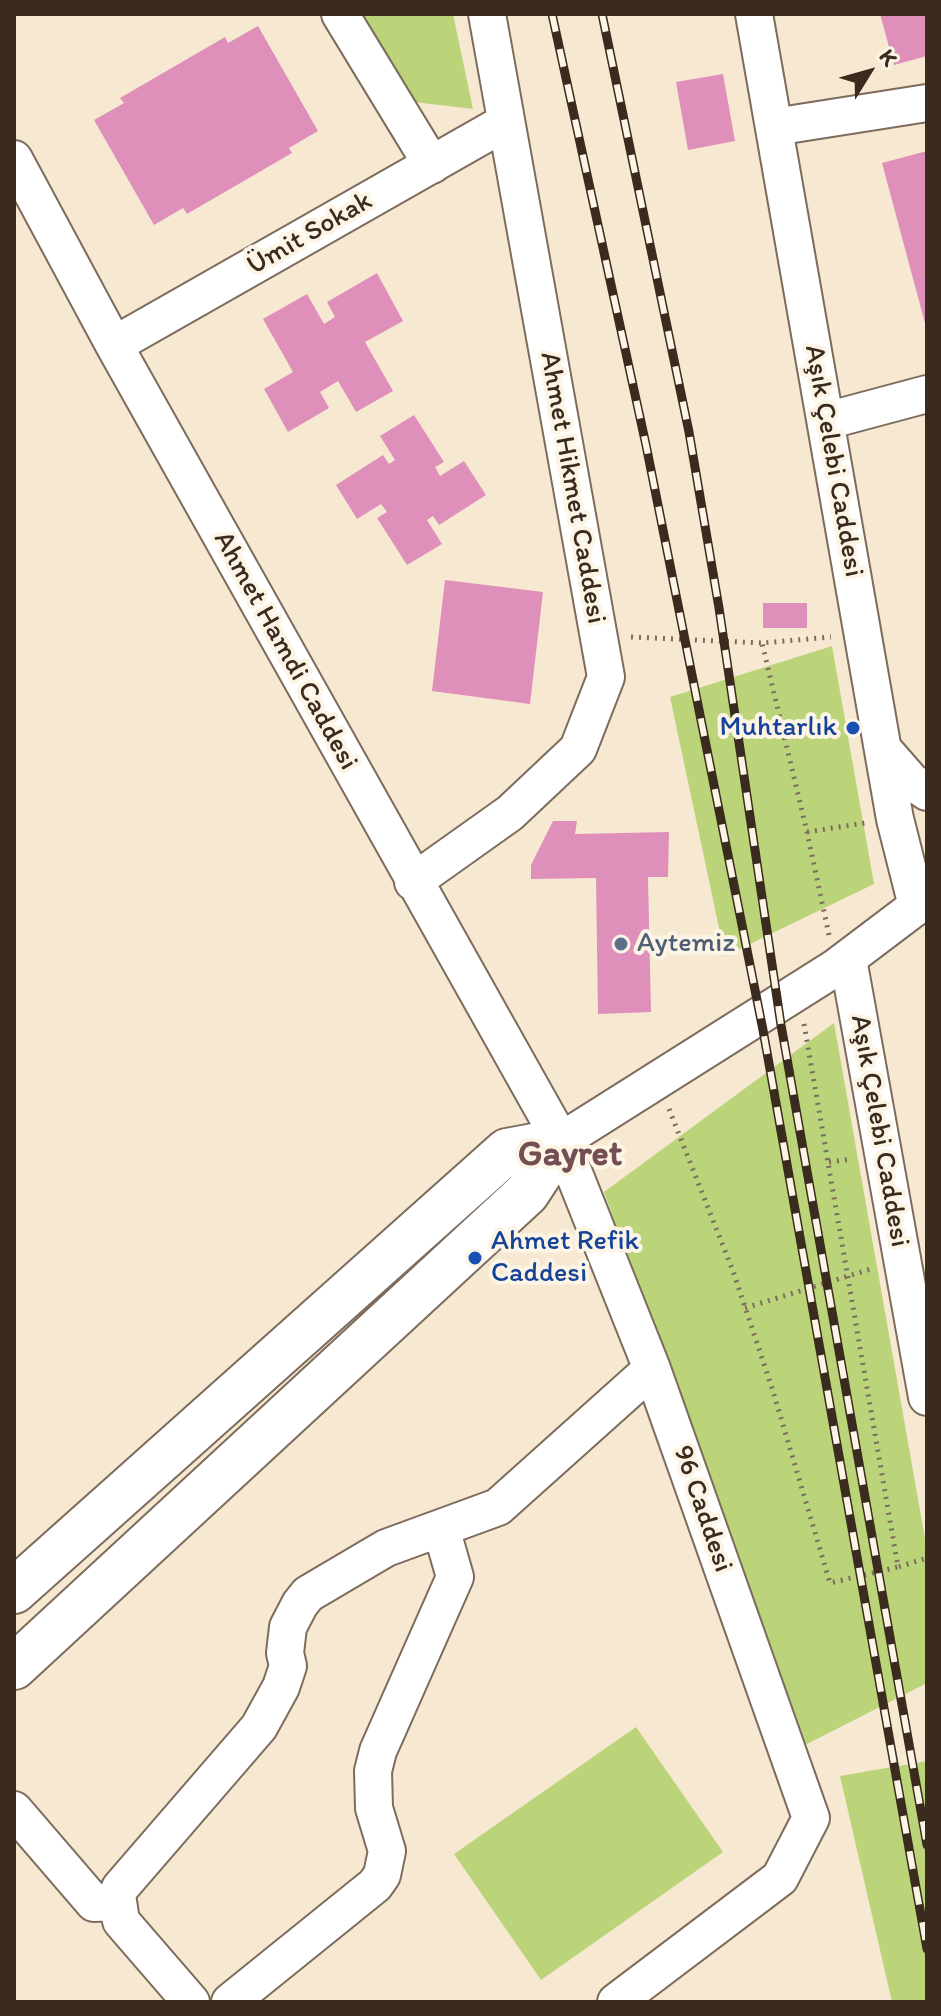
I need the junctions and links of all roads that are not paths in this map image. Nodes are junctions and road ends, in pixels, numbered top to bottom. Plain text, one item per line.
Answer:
1 (340, 14) edge
2 (487, 14) edge
3 (754, 14) edge
4 (927, 103) edge
5 (506, 122) junction
6 (774, 127) junction
7 (14, 159) edge
8 (432, 165) junction
9 (114, 345) junction
10 (927, 394) edge
11 (826, 421) junction
12 (883, 748) junction
13 (927, 792) edge
14 (413, 882) junction
15 (924, 901) edge
16 (842, 963) junction
17 (561, 1141) junction
18 (652, 1369) junction
19 (927, 1397) edge
20 (441, 1528) junction
21 (14, 1591) edge
22 (14, 1667) edge
23 (14, 1810) edge
24 (117, 1902) junction
25 (191, 2002) edge
26 (230, 2002) edge
27 (616, 2002) edge

1 - 8 street
2 - 5 street, Ahmet Hikmet Caddesi
3 - 6 street, Aşık Çelebi Caddesi
4 - 6 street
5 - 8 street, Ümit Sokak
5 - 14 street, Ahmet Hikmet Caddesi
6 - 11 street, Aşık Çelebi Caddesi
7 - 9 street, Ahmet Hamdi Caddesi
8 - 9 street, Ümit Sokak
9 - 14 street, Ahmet Hamdi Caddesi
10 - 11 street
11 - 12 street, Aşık Çelebi Caddesi
12 - 13 street
12 - 15 street, Aşık Çelebi Caddesi
14 - 17 street, Ahmet Hamdi Caddesi
15 - 16 street
16 - 17 street
16 - 19 street, Aşık Çelebi Caddesi
17 - 18 street, 96 Caddesi
17 - 21 main road
17 - 22 main road
18 - 20 street
18 - 27 street, 96 Caddesi
20 - 24 street
20 - 26 street
23 - 24 street
24 - 25 street

